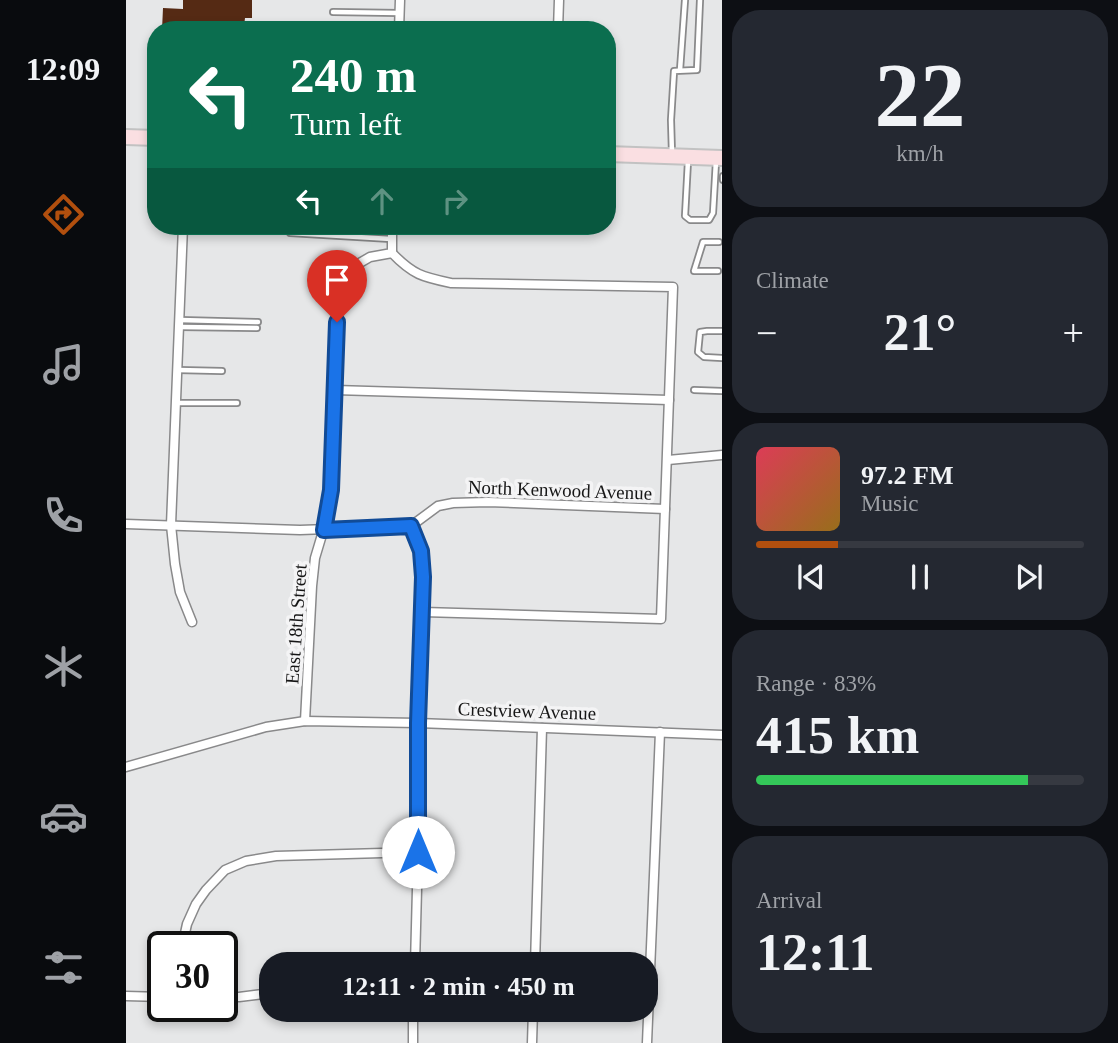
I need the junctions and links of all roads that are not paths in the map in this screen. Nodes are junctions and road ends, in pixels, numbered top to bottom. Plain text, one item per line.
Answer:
1 (400, 0) edge
2 (559, 0) edge
3 (685, 0) edge
4 (700, 0) edge
5 (333, 12) dead end
6 (400, 13) junction
7 (400, 21) edge
8 (558, 21) edge
9 (680, 70) junction
10 (126, 137) edge
11 (147, 138) edge
12 (616, 154) edge
13 (672, 156) junction
14 (688, 157) junction
15 (719, 158) edge
16 (183, 235) edge
17 (324, 235) edge
18 (392, 235) edge
19 (392, 239) junction
20 (719, 242) dead end
21 (392, 253) junction
22 (718, 271) dead end
23 (179, 323) junction
24 (258, 325) dead end
25 (722, 331) edge
26 (722, 358) edge
27 (177, 370) junction
28 (222, 371) dead end
29 (335, 390) junction
30 (694, 390) dead end
31 (722, 391) edge
32 (669, 400) junction
33 (176, 403) junction
34 (237, 403) dead end
35 (722, 455) edge
36 (668, 460) junction
37 (665, 509) junction
38 (126, 524) edge
39 (171, 525) junction
40 (411, 526) junction
41 (324, 530) junction
42 (423, 612) junction
43 (192, 622) dead end
44 (305, 721) junction
45 (418, 723) junction
46 (542, 728) junction
47 (660, 732) junction
48 (722, 735) edge
49 (126, 766) edge
50 (418, 852) junction
51 (186, 931) edge
52 (415, 952) edge
53 (535, 952) edge
54 (259, 995) edge
55 (126, 996) edge
56 (147, 997) edge
57 (238, 998) edge
58 (414, 1022) edge
59 (533, 1022) edge
60 (413, 1043) edge
61 (532, 1043) edge
62 (648, 1043) edge

1 - 6 street
2 - 8 street
3 - 9 lane
4 - 9 lane
5 - 6 lane
6 - 7 street
9 - 13 lane
10 - 11 main road
12 - 13 main road
13 - 14 main road
14 - 15 main road
14 - 15 lane
16 - 23 street
17 - 19 lane
18 - 19 street
19 - 21 street
20 - 22 lane
21 - 29 street, East 18th Street
21 - 32 street
23 - 24 lane
23 - 27 street
25 - 26 lane
27 - 28 lane
27 - 33 street
29 - 32 street
29 - 41 street, East 18th Street
30 - 31 lane
32 - 36 street
33 - 34 lane
33 - 39 street
35 - 36 street, North Kenwood Avenue
36 - 37 street
37 - 40 street, North Kenwood Avenue
37 - 42 street
38 - 39 street
39 - 41 street
39 - 43 street
40 - 41 street
40 - 42 street
41 - 44 street, East 18th Street
42 - 45 street
44 - 45 street, Crestview Avenue
44 - 49 street, Crestview Avenue
45 - 46 street, Crestview Avenue
45 - 50 street
46 - 47 street, Crestview Avenue
46 - 53 street
47 - 48 street, Crestview Avenue
47 - 62 street
50 - 51 street
50 - 52 street
54 - 57 street
55 - 56 street
58 - 60 street
59 - 61 street

